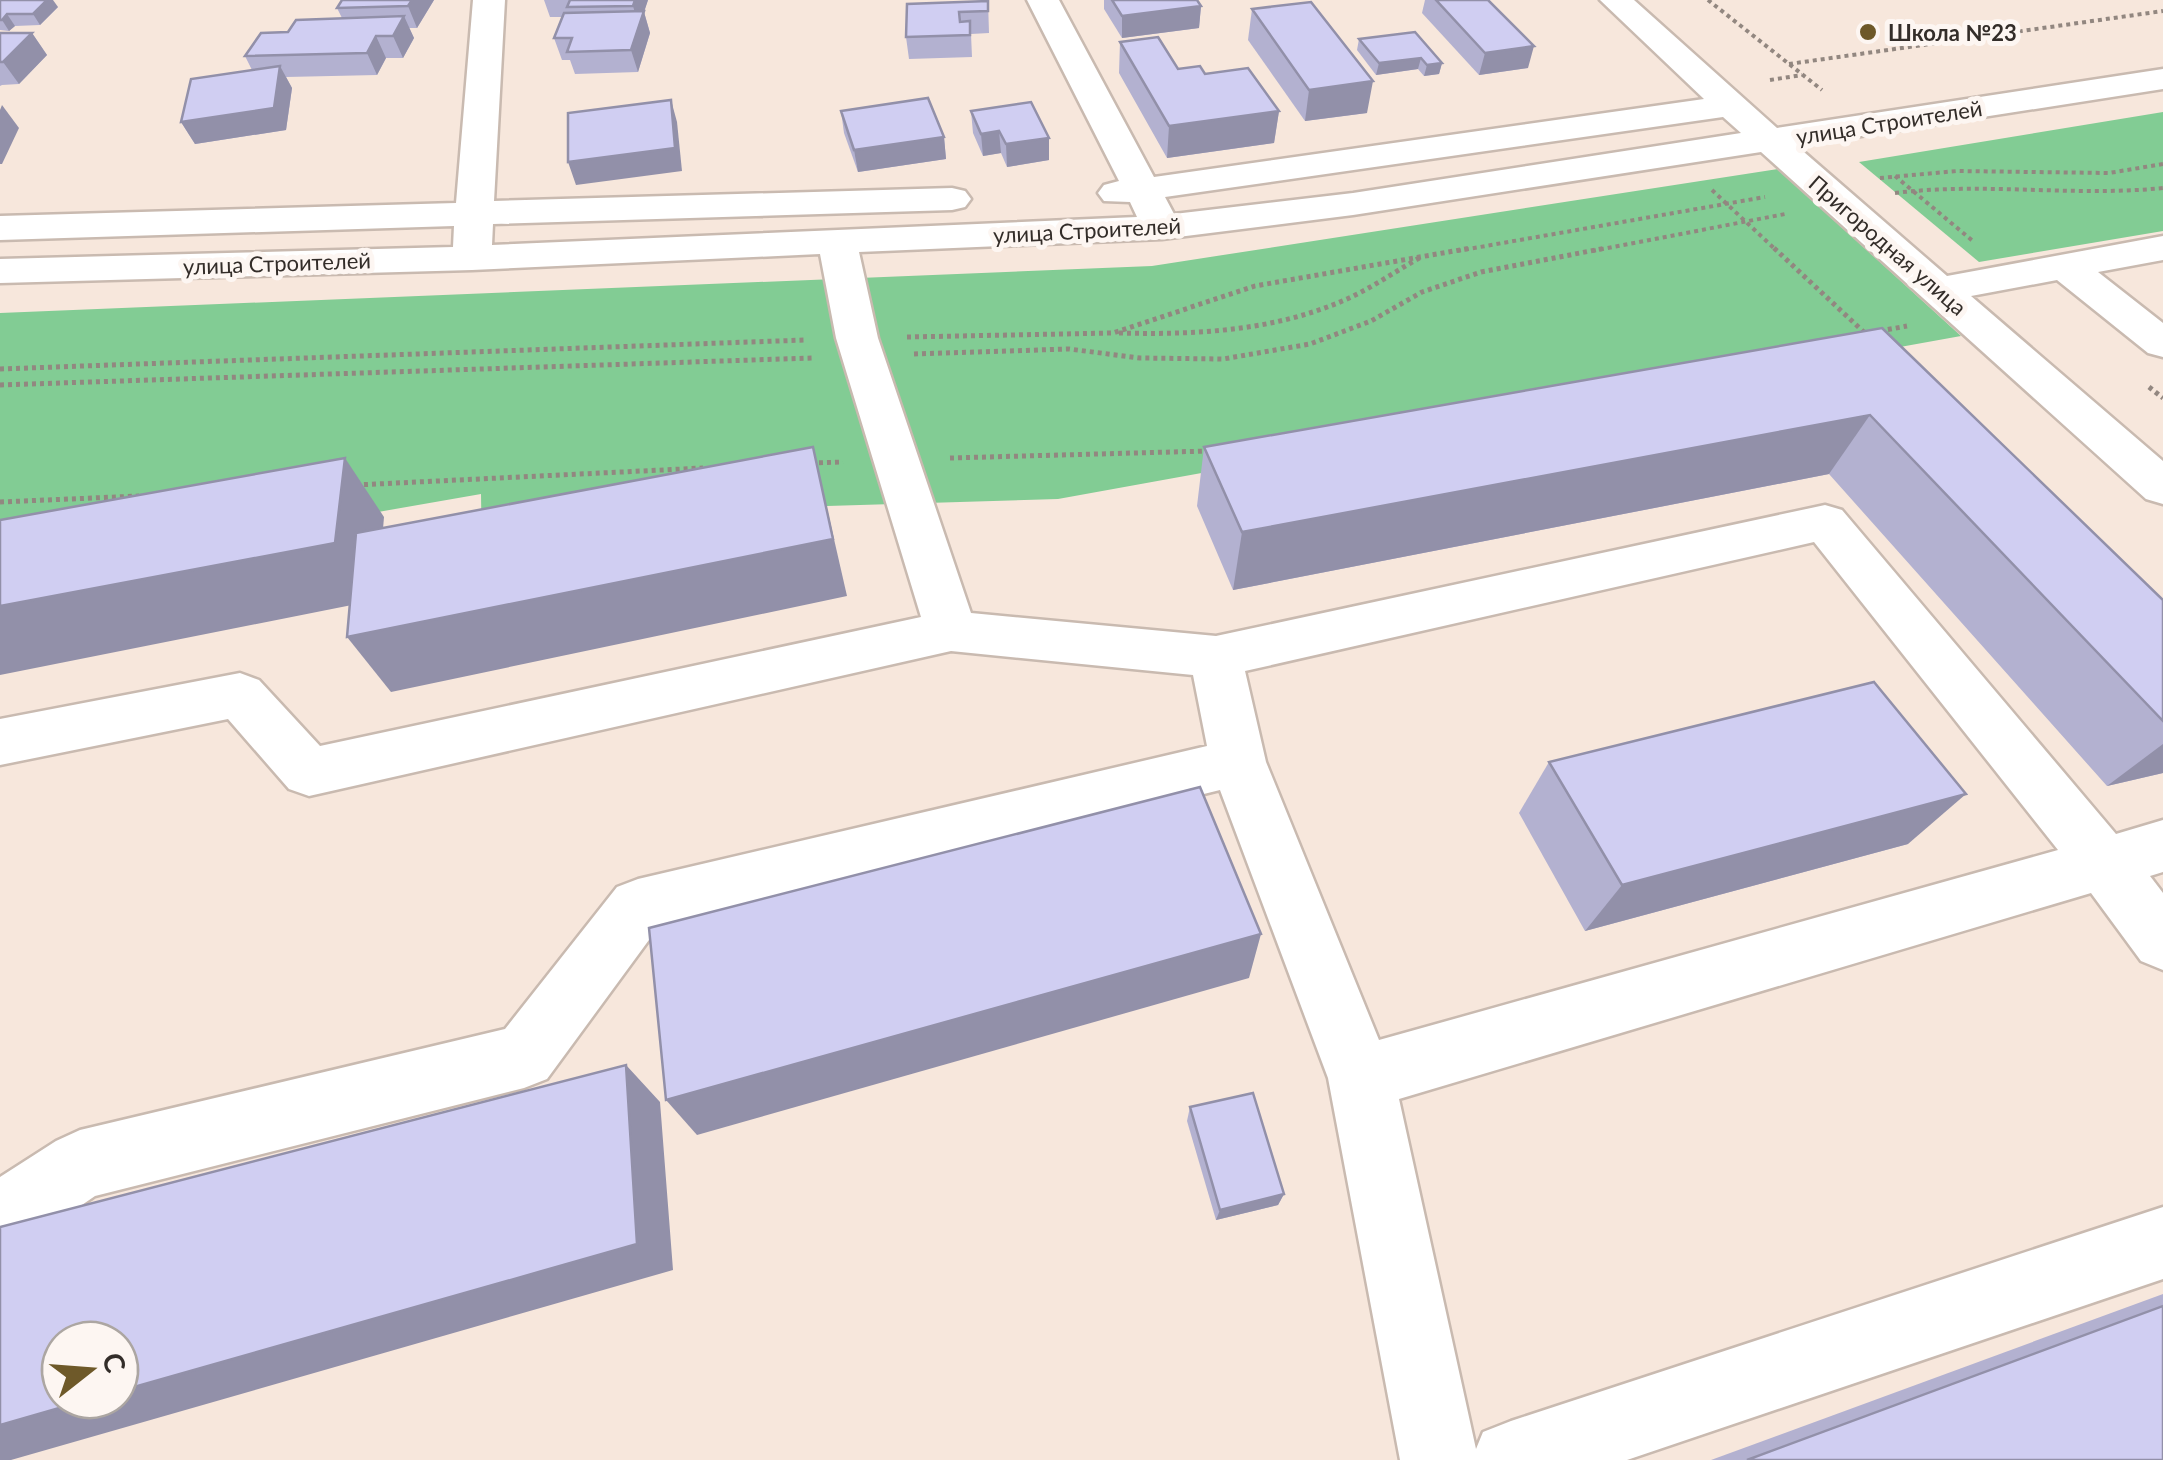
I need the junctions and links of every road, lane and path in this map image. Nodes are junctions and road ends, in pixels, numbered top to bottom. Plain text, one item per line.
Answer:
1 (489, 0) edge
2 (1043, 0) edge
3 (1616, 0) edge
4 (1708, 0) edge
5 (2163, 11) edge
6 (2163, 79) edge
7 (1732, 106) junction
8 (1770, 141) junction
9 (2163, 164) edge
10 (1700, 178) dead end
11 (2163, 188) edge
12 (1143, 192) junction
13 (1084, 194) dead end
14 (1831, 196) junction
15 (986, 198) dead end
16 (1726, 204) junction
17 (475, 216) junction
18 (1745, 222) junction
19 (0, 228) edge
20 (1162, 228) junction
21 (837, 242) junction
22 (2163, 248) edge
23 (1425, 255) junction
24 (472, 258) junction
25 (2065, 266) junction
26 (0, 271) edge
27 (1952, 302) junction
28 (1113, 333) junction
29 (1866, 334) junction
30 (1846, 338) edge
31 (2163, 344) edge
32 (860, 347) junction
33 (1880, 347) edge
34 (0, 369) edge
35 (0, 385) edge
36 (1219, 450) edge
37 (896, 459) junction
38 (797, 464) edge
39 (717, 468) edge
40 (340, 486) edge
41 (2163, 487) edge
42 (142, 496) edge
43 (0, 502) edge
44 (951, 631) junction
45 (1216, 657) junction
46 (0, 742) edge
47 (1238, 762) junction
48 (2163, 846) edge
49 (2104, 864) junction
50 (2163, 941) edge
51 (1361, 1078) junction
52 (0, 1219) edge
53 (2163, 1243) edge
54 (1439, 1460) edge
55 (1511, 1460) edge

1 - 17 street
2 - 12 street
3 - 7 street, Пригородная улица
4 - 5 path
6 - 8 street, улица Строителей
7 - 8 street, Пригородная улица
7 - 12 street
8 - 14 street, Пригородная улица
8 - 20 street, улица Строителей
9 - 14 path
10 - 16 path
11 - 14 path
12 - 13 street
12 - 20 street
14 - 16 path
14 - 18 path
14 - 27 street, Пригородная улица
15 - 17 street
16 - 18 path
16 - 23 path
17 - 19 street
17 - 24 street
18 - 29 path
18 - 32 path
20 - 21 street, улица Строителей
21 - 24 street, улица Строителей
21 - 32 street
22 - 25 street
23 - 28 path
23 - 28 path
24 - 26 street, улица Строителей
25 - 27 street
25 - 31 street
27 - 29 path
27 - 41 street, Пригородная улица
28 - 32 path
29 - 30 path
29 - 33 path
32 - 34 path
32 - 35 path
32 - 37 street
36 - 37 path
37 - 38 path
37 - 44 street
39 - 40 path
42 - 43 path
44 - 45 street
44 - 46 street
45 - 47 street
45 - 49 street
47 - 51 street
47 - 52 street
48 - 49 street
49 - 50 street
49 - 51 street
51 - 54 street
53 - 55 street

